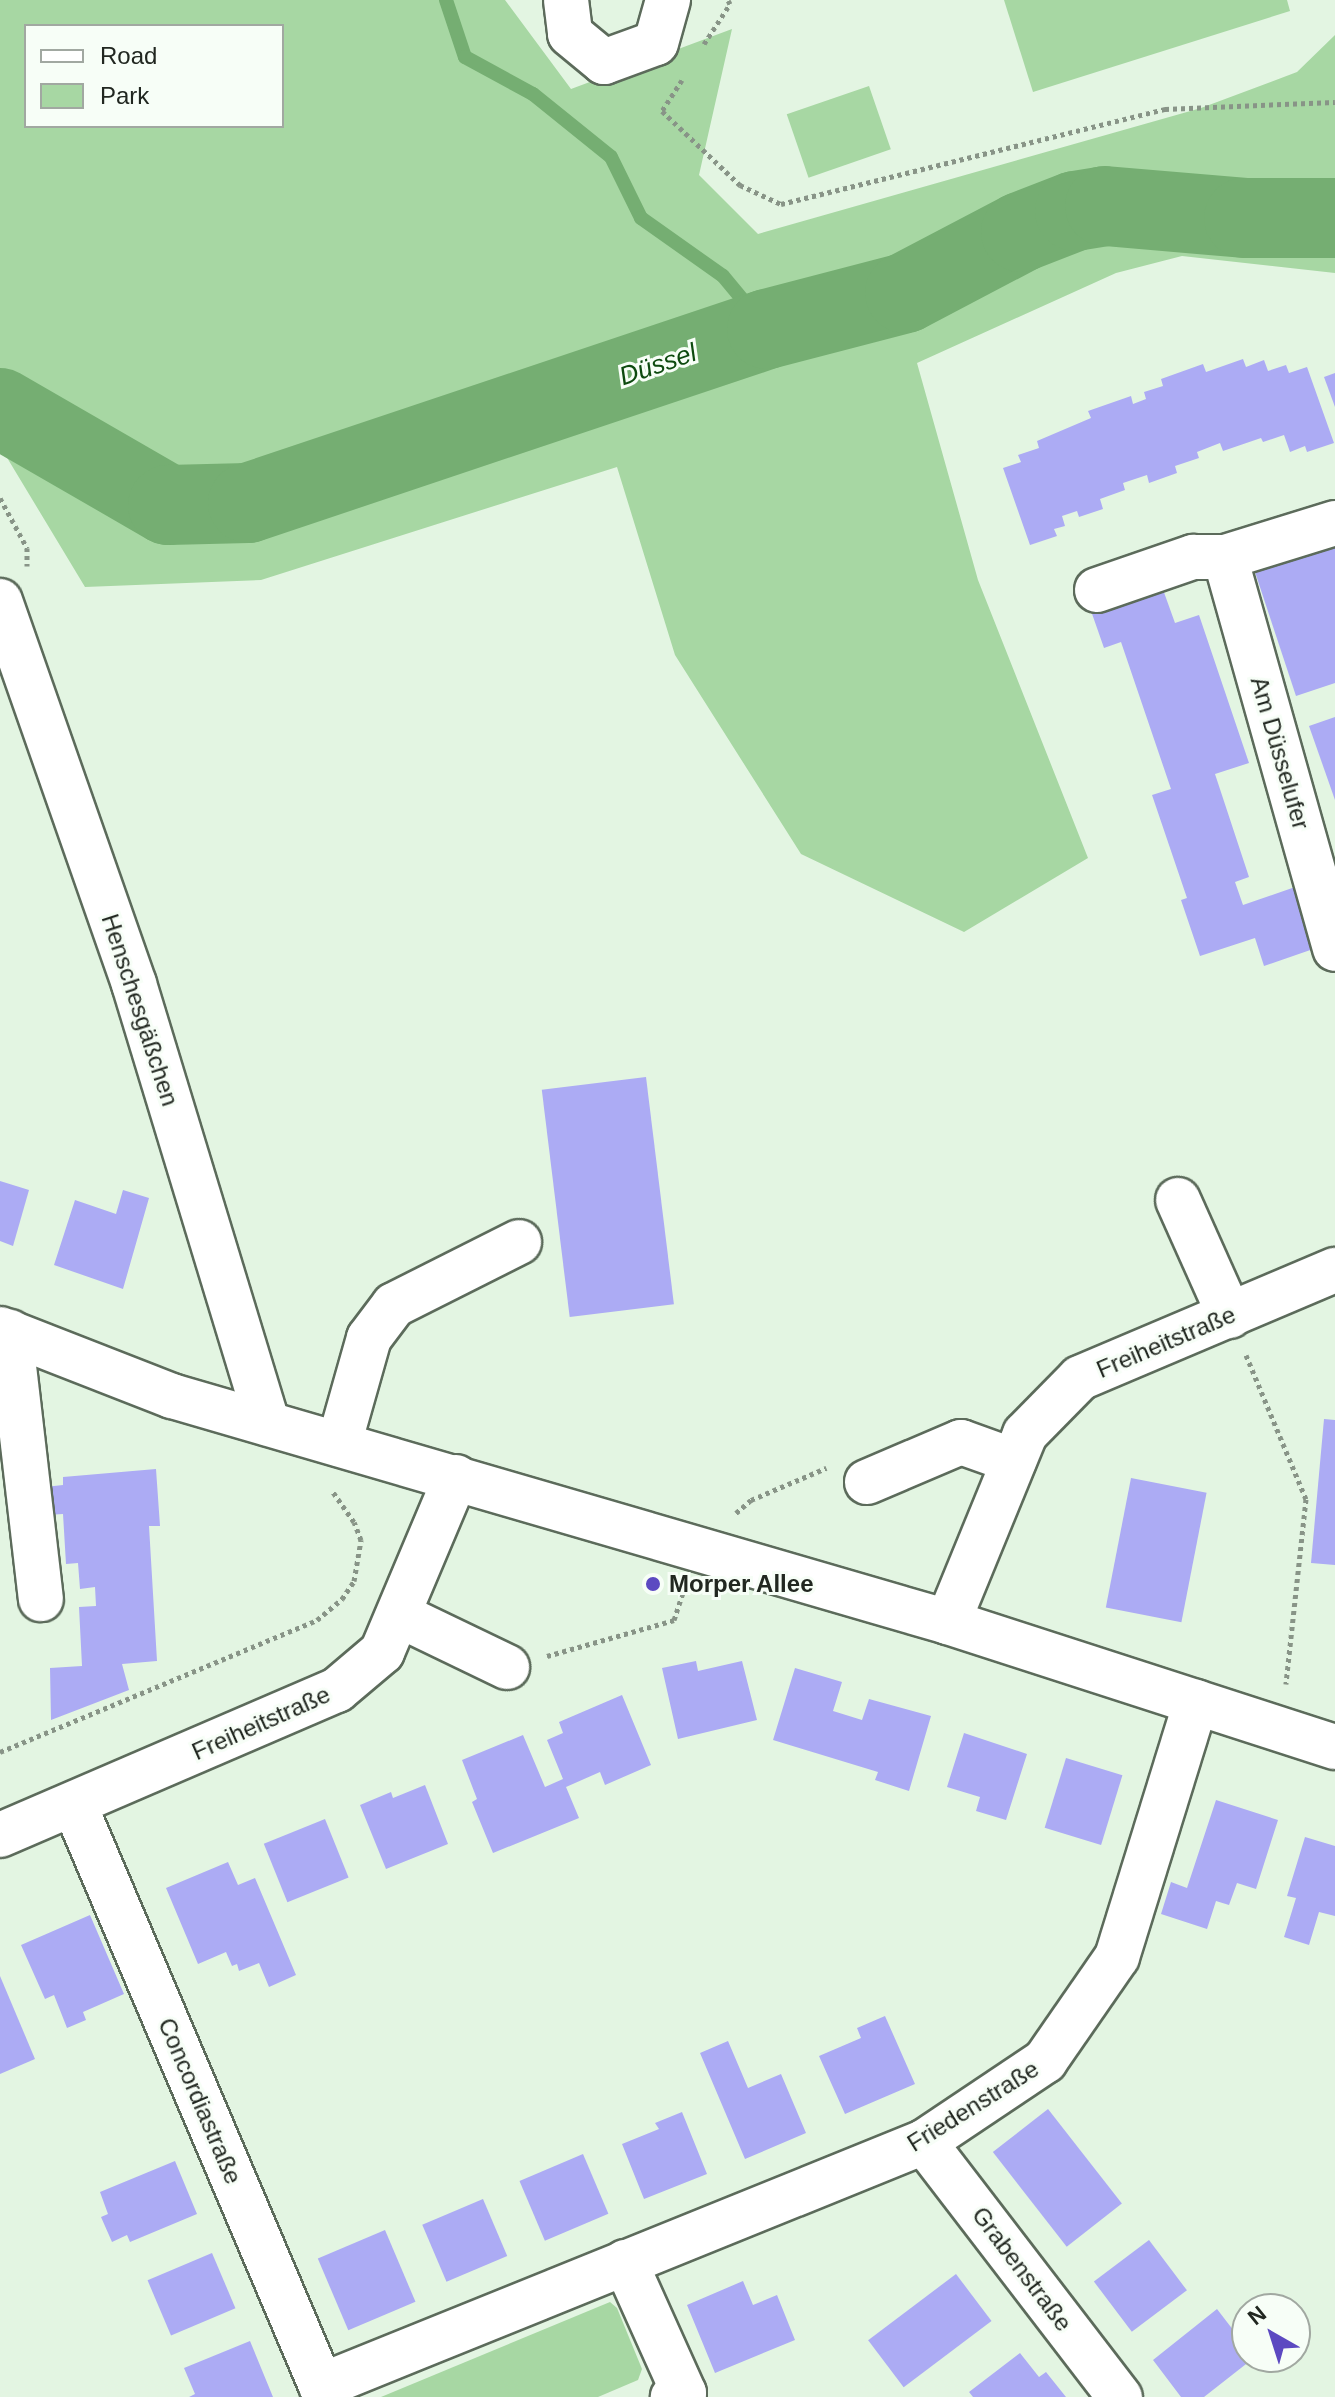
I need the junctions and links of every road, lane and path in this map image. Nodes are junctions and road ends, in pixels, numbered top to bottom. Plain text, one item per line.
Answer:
1 (566, 0) edge
2 (668, 0) edge
3 (728, 0) edge
4 (696, 58) dead end
5 (687, 71) dead end
6 (1335, 102) edge
7 (1335, 523) edge
8 (1225, 557) junction
9 (1097, 590) dead end
10 (0, 601) edge
11 (1334, 945) edge
12 (1178, 1200) dead end
13 (519, 1242) dead end
14 (1335, 1270) edge
15 (1230, 1316) junction
16 (5, 1330) edge
17 (267, 1423) junction
18 (339, 1444) junction
19 (1014, 1461) junction
20 (852, 1472) joint
21 (456, 1477) junction
22 (697, 1548) junction
23 (41, 1599) dead end
24 (399, 1615) junction
25 (948, 1622) junction
26 (507, 1667) joint
27 (1196, 1702) junction
28 (1282, 1729) junction
29 (1335, 1747) edge
30 (0, 1752) edge
31 (74, 1804) junction
32 (0, 1835) edge
33 (924, 2142) junction
34 (625, 2262) junction
35 (324, 2392) edge
36 (673, 2397) edge
37 (1120, 2397) edge

1 - 2 street
3 - 4 path
5 - 6 path
7 - 8 street
8 - 9 street
8 - 11 street, Am Düsselufer
10 - 17 street, Henschesgäßchen
12 - 15 street
13 - 18 street
14 - 15 street, Freiheitstraße
15 - 19 street, Freiheitstraße
15 - 28 path
16 - 17 street
16 - 23 street
17 - 18 street
18 - 21 street
18 - 30 path
19 - 20 street
19 - 25 street, Freiheitstraße
20 - 22 path
21 - 22 street
21 - 24 street, Freiheitstraße
22 - 25 street
22 - 26 path
24 - 26 street
24 - 31 street, Freiheitstraße
25 - 27 street
27 - 28 street
27 - 33 street, Friedenstraße
28 - 29 street
31 - 32 street, Freiheitstraße
31 - 35 street, Concordiastraße
33 - 34 street, Friedenstraße
33 - 37 street, Grabenstraße
34 - 35 street, Friedenstraße
34 - 36 street

